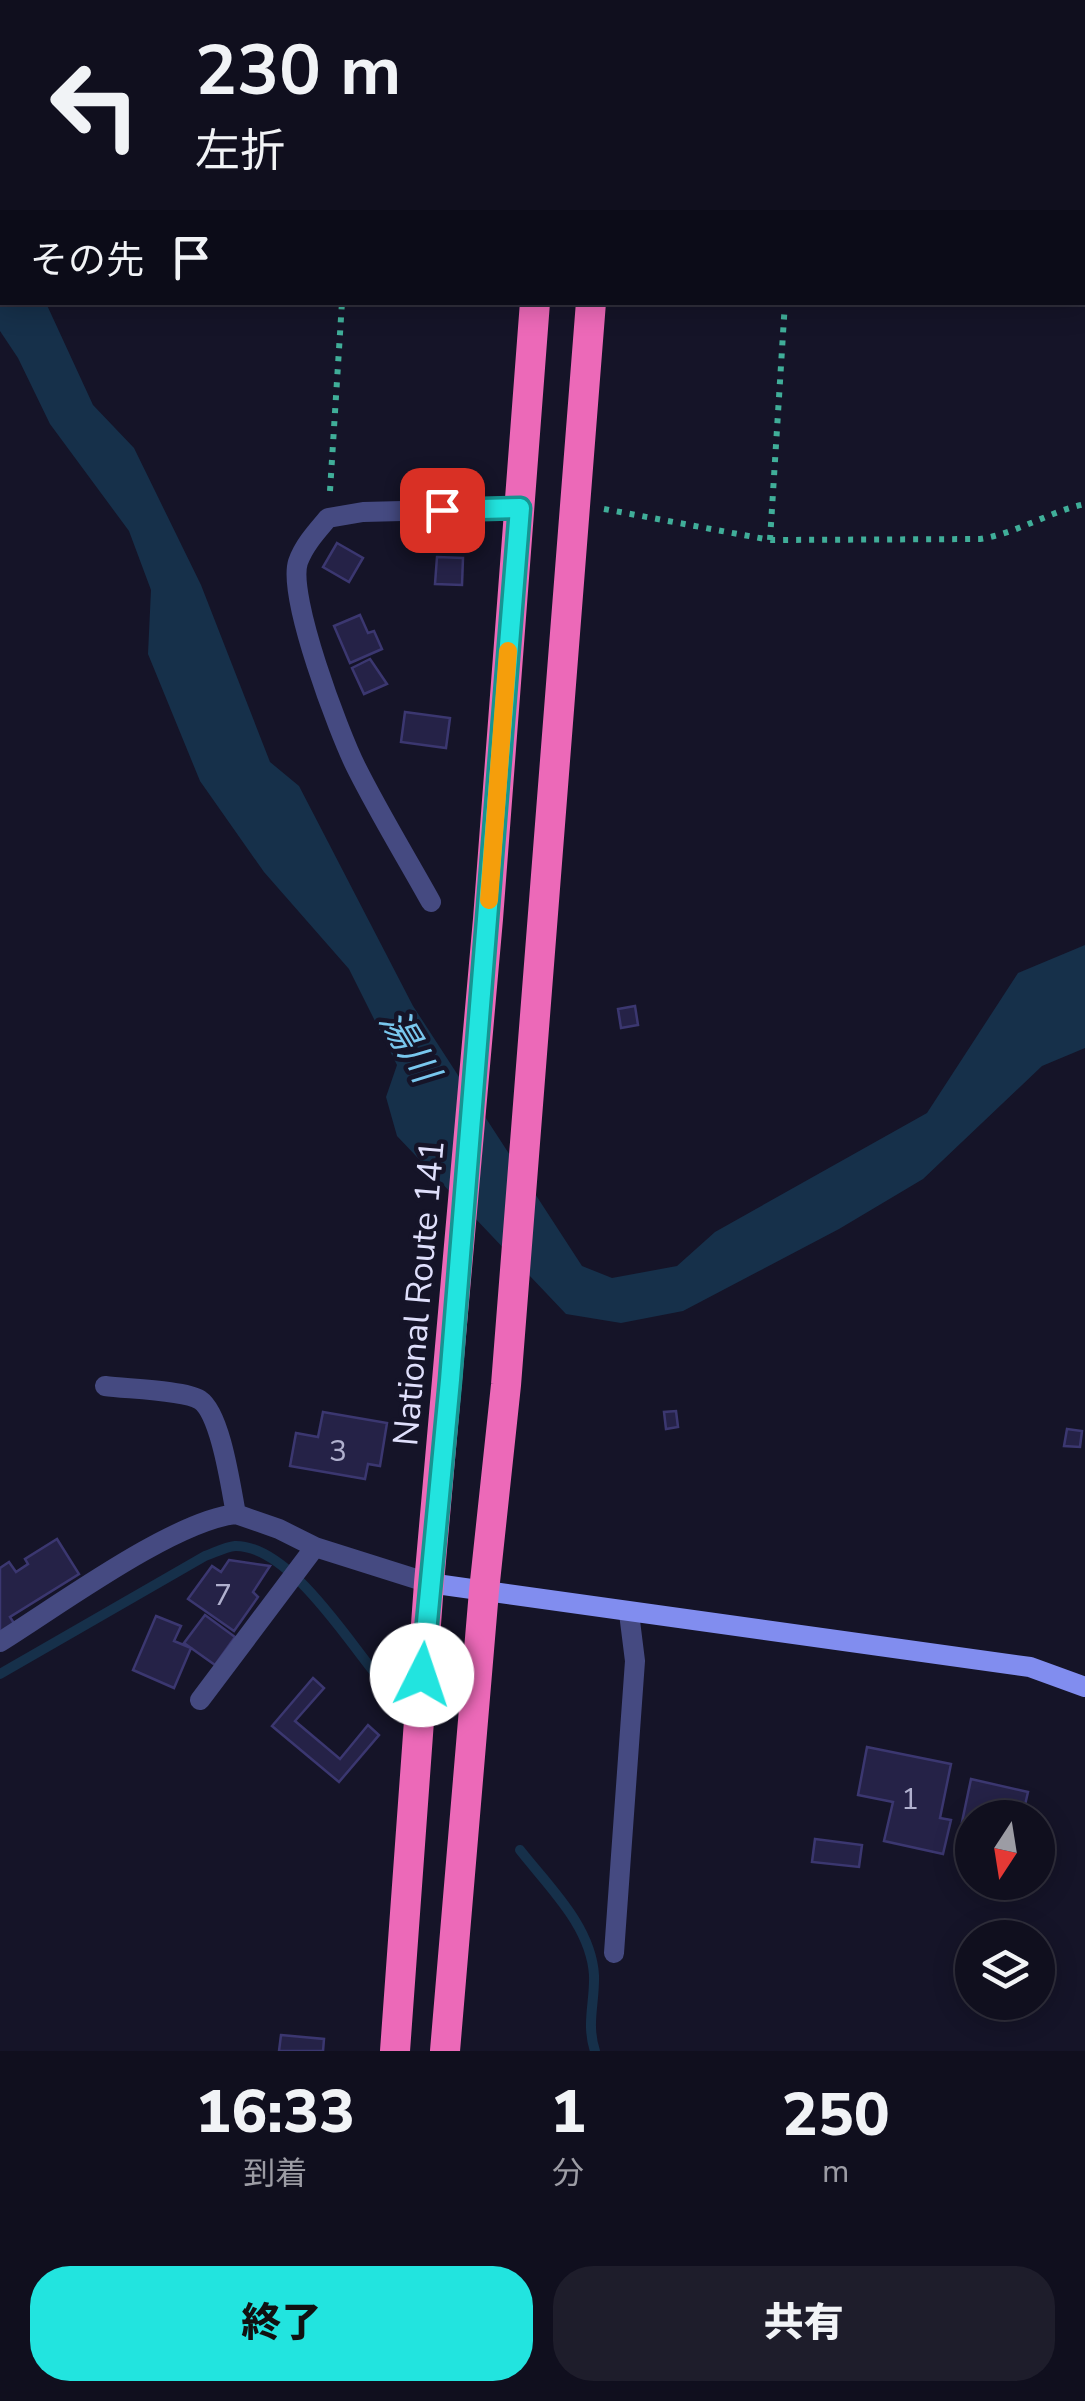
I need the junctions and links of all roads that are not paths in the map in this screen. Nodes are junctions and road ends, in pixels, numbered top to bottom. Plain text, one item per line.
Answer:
1 (535, 305) edge
2 (591, 305) edge
3 (520, 508) junction
4 (431, 902) dead end
5 (105, 1386) dead end
6 (236, 1514) junction
7 (315, 1547) junction
8 (429, 1583) junction
9 (484, 1591) junction
10 (629, 1613) junction
11 (0, 1642) edge
12 (1085, 1687) edge
13 (200, 1700) dead end
14 (614, 1953) dead end
15 (395, 2051) edge
16 (444, 2051) edge

1 - 3 highway, National Route 141
2 - 9 highway
3 - 4 street
3 - 8 highway, National Route 141
5 - 6 street
6 - 7 street
6 - 11 street
7 - 8 street
7 - 13 street
8 - 9 street
8 - 15 highway, National Route 141
9 - 10 street
9 - 16 highway
10 - 12 street
10 - 14 street

